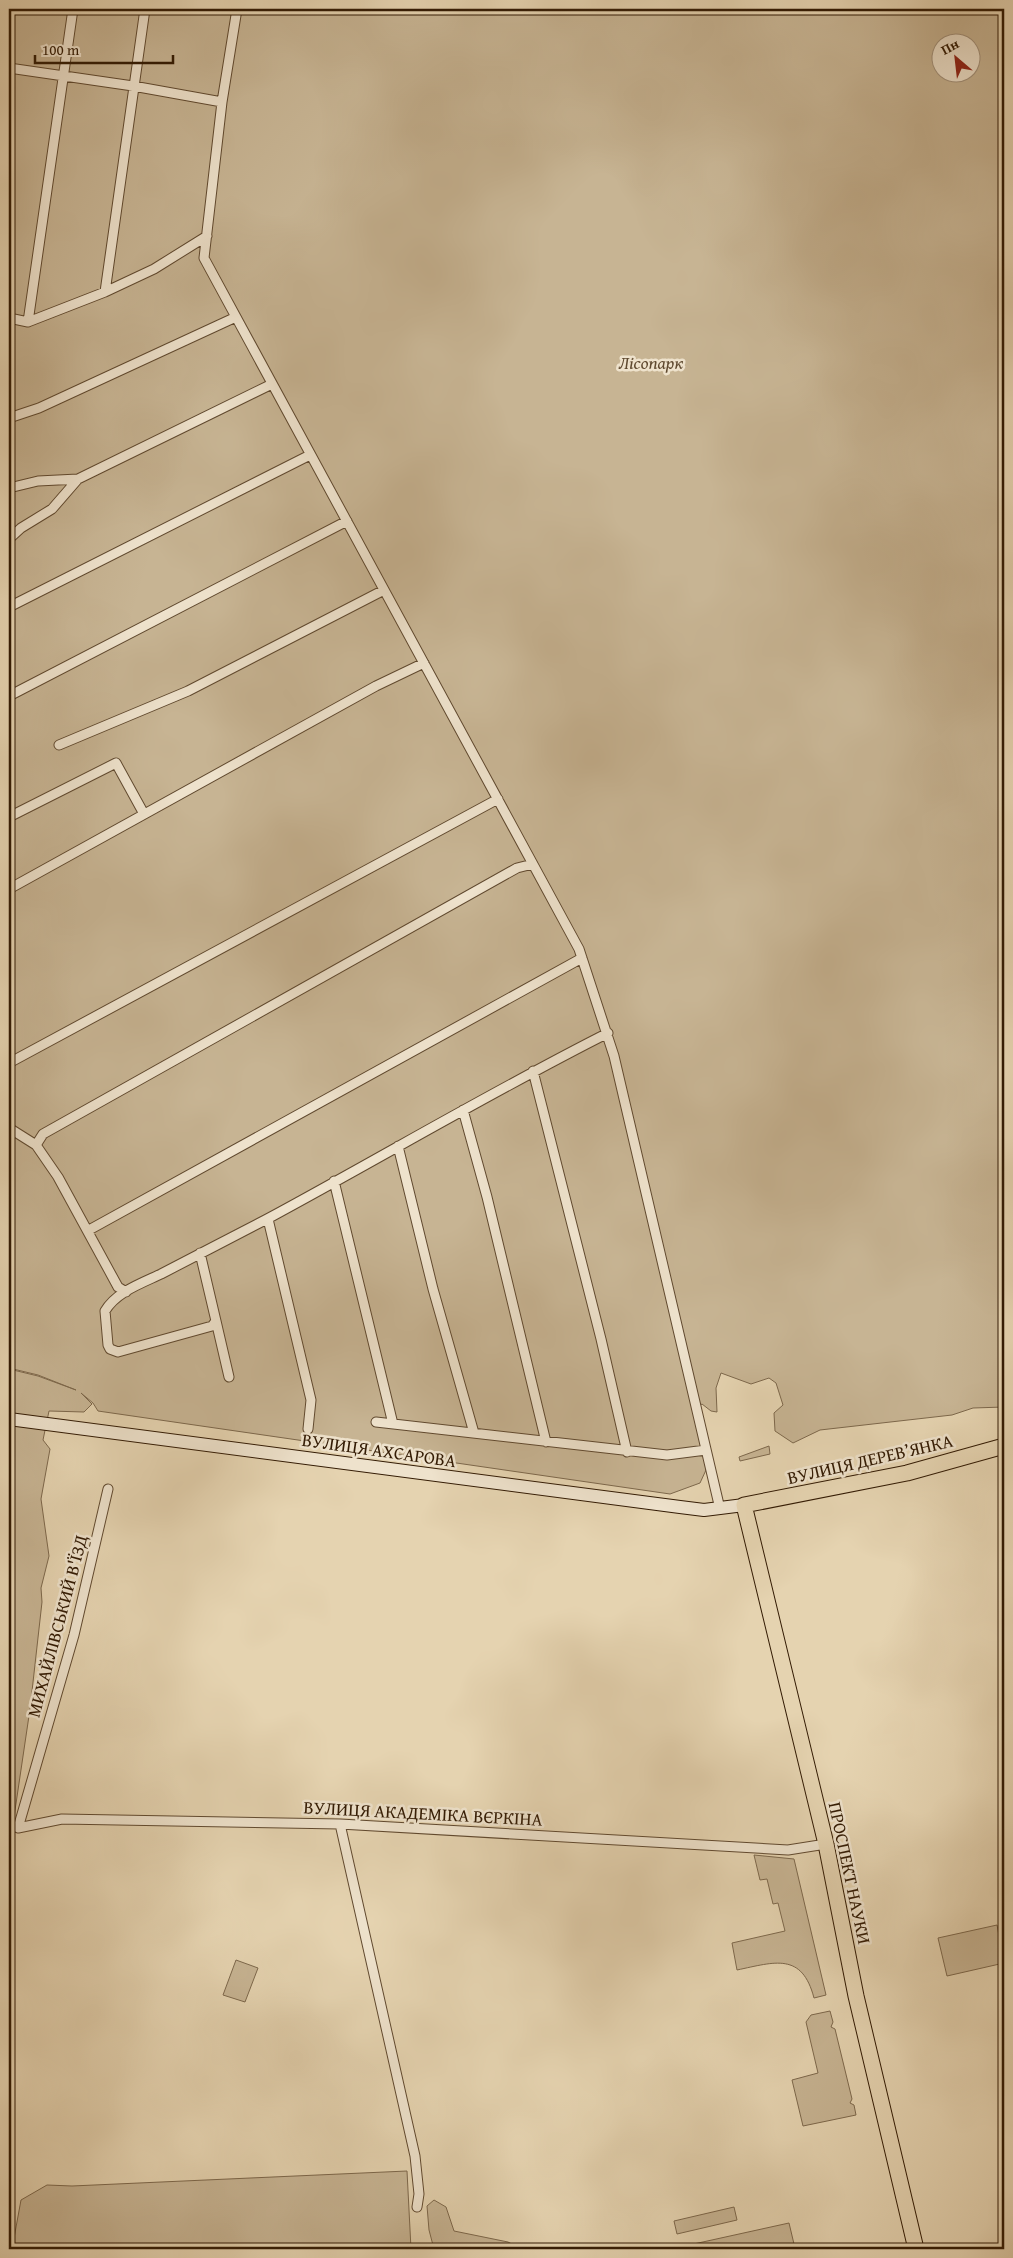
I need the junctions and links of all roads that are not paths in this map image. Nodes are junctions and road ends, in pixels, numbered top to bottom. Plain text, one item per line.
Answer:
1 (73, 9) edge
2 (145, 9) edge
3 (238, 9) edge
4 (9, 68) edge
5 (63, 76) junction
6 (133, 86) junction
7 (222, 102) junction
8 (206, 236) junction
9 (105, 292) junction
10 (236, 317) junction
11 (9, 318) edge
12 (28, 322) junction
13 (272, 384) junction
14 (9, 418) edge
15 (310, 455) junction
16 (78, 479) junction
17 (9, 488) edge
18 (347, 521) junction
19 (9, 539) edge
20 (384, 590) junction
21 (9, 607) edge
22 (424, 663) junction
23 (9, 696) edge
24 (59, 745) dead end
25 (498, 799) junction
26 (144, 814) junction
27 (9, 817) edge
28 (533, 864) junction
29 (9, 889) edge
30 (582, 958) junction
31 (608, 1033) junction
32 (9, 1063) edge
33 (533, 1071) junction
34 (463, 1110) junction
35 (9, 1128) edge
36 (36, 1145) junction
37 (398, 1146) junction
38 (334, 1181) junction
39 (268, 1219) junction
40 (89, 1230) junction
41 (200, 1253) junction
42 (126, 1292) junction
43 (216, 1321) junction
44 (229, 1377) dead end
45 (9, 1419) edge
46 (376, 1422) dead end
47 (393, 1424) junction
48 (308, 1428) dead end
49 (474, 1432) junction
50 (546, 1442) junction
51 (1004, 1446) edge
52 (706, 1450) junction
53 (627, 1452) junction
54 (108, 1489) dead end
55 (744, 1506) junction
56 (720, 1509) junction
57 (340, 1824) junction
58 (18, 1828) joint
59 (826, 1844) junction
60 (417, 2207) dead end
61 (916, 2249) edge

1 - 5 street
2 - 6 street
3 - 7 street
4 - 5 street
5 - 6 street
5 - 12 street
6 - 7 street
6 - 9 street
7 - 8 street
8 - 9 street
8 - 10 street
9 - 12 street
10 - 13 street
10 - 14 street
11 - 12 street
13 - 15 street
13 - 16 street
15 - 18 street
15 - 21 street
16 - 17 street
16 - 19 street
18 - 20 street
18 - 23 street
20 - 22 street
20 - 24 street
22 - 25 street
22 - 26 street
25 - 28 street
25 - 32 street
26 - 27 street
26 - 29 street
28 - 30 street
28 - 36 street
30 - 31 street
30 - 40 street
31 - 33 street
31 - 52 street
33 - 34 street
33 - 53 street
34 - 37 street
34 - 50 street
35 - 36 street
36 - 40 street
37 - 38 street
37 - 49 street
38 - 39 street
38 - 47 street
39 - 41 street
39 - 48 street
40 - 42 street
41 - 42 street
41 - 43 street
42 - 43 street
43 - 44 street
45 - 56 main road, ВУЛИЦЯ АХСАРОВА
46 - 47 street
47 - 49 street
49 - 50 street
50 - 53 street
51 - 55 main road, ВУЛИЦЯ ДЕРЕВ’ЯНКА
52 - 53 street
52 - 56 street
54 - 58 street, МИХАЙЛІВСЬКИЙ В'ЇЗД
55 - 56 main road, ВУЛИЦЯ АХСАРОВА
55 - 59 main road, ПРОСПЕКТ НАУКИ
57 - 58 street, ВУЛИЦЯ АКАДЕМІКА ВЄРКІНА
57 - 59 street, ВУЛИЦЯ АКАДЕМІКА ВЄРКІНА
57 - 60 street
59 - 61 main road, ПРОСПЕКТ НАУКИ

